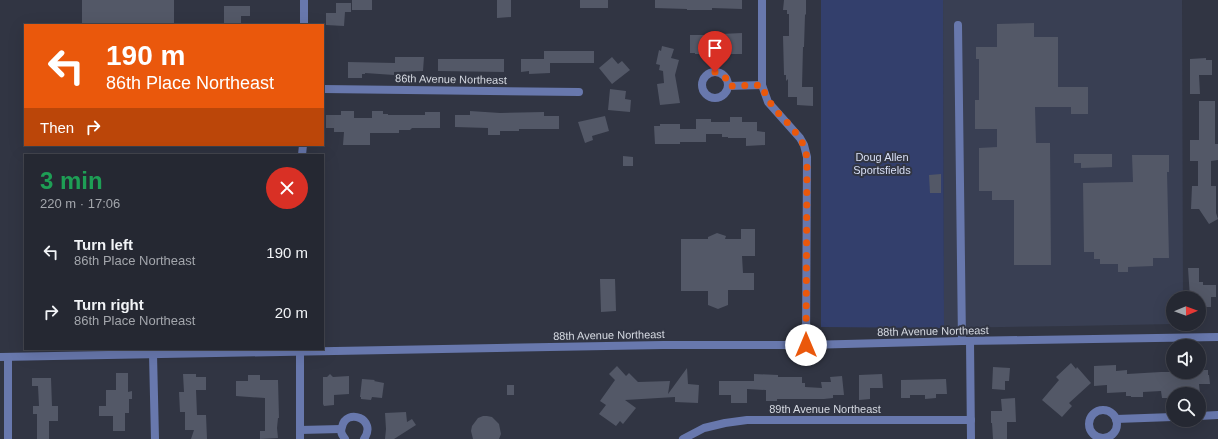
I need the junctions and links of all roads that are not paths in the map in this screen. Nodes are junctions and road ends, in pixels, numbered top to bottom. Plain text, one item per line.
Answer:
1 (304, 0) edge
2 (762, 0) edge
3 (304, 24) edge
4 (958, 25) dead end
5 (762, 85) junction
6 (728, 86) dead end
7 (324, 89) edge
8 (579, 92) dead end
9 (1218, 337) edge
10 (962, 341) junction
11 (970, 341) junction
12 (806, 345) junction
13 (300, 351) edge
14 (153, 354) junction
15 (4, 357) edge
16 (1218, 415) edge
17 (1206, 416) edge
18 (1166, 417) edge
19 (1116, 419) dead end
20 (971, 420) junction
21 (341, 429) junction
22 (300, 430) junction
23 (8, 439) edge
24 (155, 439) edge
25 (300, 439) edge
26 (345, 439) edge
27 (364, 439) edge
28 (683, 439) edge
29 (971, 439) edge

1 - 3 street
2 - 5 street
4 - 10 street
5 - 6 street
5 - 12 street
7 - 8 street, 86th Avenue Northeast
9 - 11 street, 88th Avenue Northeast
10 - 11 street, 88th Avenue Northeast
10 - 12 street, 88th Avenue Northeast
11 - 20 street
12 - 13 street, 88th Avenue Northeast
13 - 14 street, 88th Avenue Northeast
13 - 22 street
14 - 15 street, 88th Avenue Northeast
14 - 24 street
15 - 23 street
16 - 17 street
18 - 19 street
20 - 28 street, 89th Avenue Northeast
20 - 29 street
21 - 22 street
21 - 26 street
21 - 27 street
22 - 25 street

